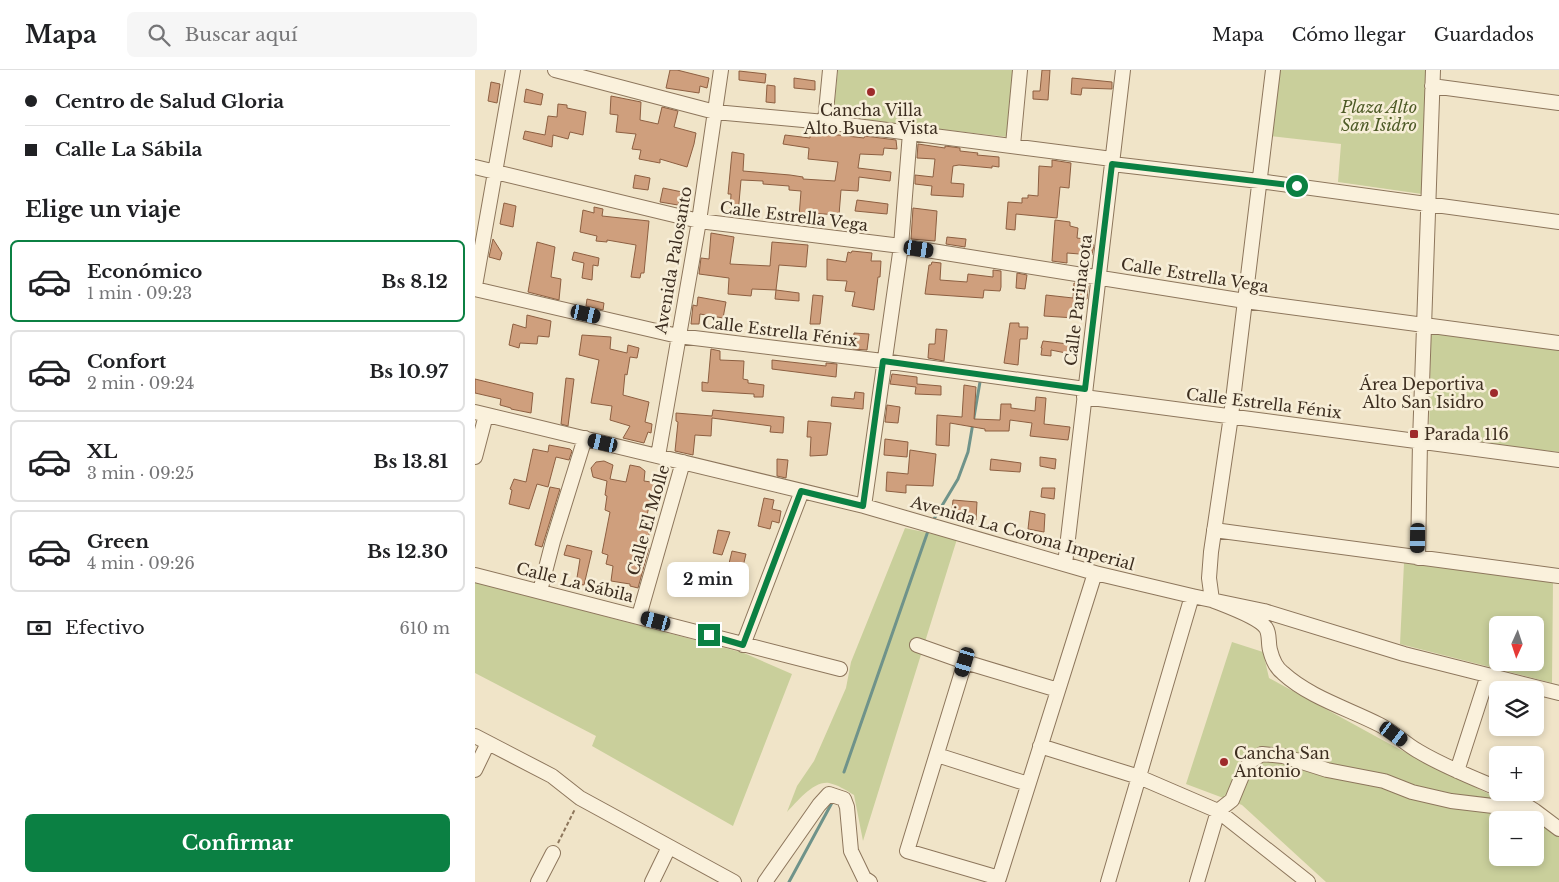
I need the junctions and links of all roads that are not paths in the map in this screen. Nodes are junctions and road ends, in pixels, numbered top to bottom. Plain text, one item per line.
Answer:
1 (513, 70) edge
2 (555, 70) edge
3 (721, 70) edge
4 (830, 70) edge
5 (1020, 70) edge
6 (1123, 70) edge
7 (1273, 70) edge
8 (1433, 70) edge
9 (1432, 86) junction
10 (1559, 103) edge
11 (715, 112) junction
12 (825, 122) junction
13 (910, 133) junction
14 (1013, 145) junction
15 (1112, 161) junction
16 (475, 167) edge
17 (496, 172) junction
18 (1259, 181) junction
19 (1429, 204) junction
20 (699, 221) junction
21 (1559, 222) edge
22 (901, 246) junction
23 (1099, 278) junction
24 (475, 288) edge
25 (1245, 301) junction
26 (1423, 325) junction
27 (678, 336) junction
28 (1559, 343) edge
29 (883, 361) junction
30 (1085, 393) junction
31 (481, 414) edge
32 (1231, 416) junction
33 (585, 438) junction
34 (1420, 441) junction
35 (658, 456) junction
36 (475, 457) edge
37 (1559, 460) edge
38 (683, 462) junction
39 (801, 491) junction
40 (863, 506) junction
41 (1214, 530) junction
42 (1418, 558) junction
43 (1065, 564) junction
44 (1095, 573) junction
45 (475, 575) edge
46 (1559, 576) edge
47 (540, 591) junction
48 (1192, 596) junction
49 (1212, 600) junction
50 (639, 616) junction
51 (743, 645) junction
52 (917, 645) dead end
53 (965, 662) junction
54 (840, 669) dead end
55 (1489, 675) junction
56 (1057, 690) junction
57 (1559, 693) edge
58 (481, 740) edge
59 (1040, 746) junction
60 (937, 755) junction
61 (475, 770) edge
62 (1457, 771) junction
63 (1139, 777) junction
64 (1028, 784) junction
65 (1489, 785) edge
66 (1519, 801) edge
67 (1218, 811) junction
68 (1535, 811) joint
69 (1544, 816) edge
70 (1558, 825) edge
71 (669, 847) junction
72 (553, 853) road end
73 (1306, 881) edge
74 (538, 882) edge
75 (652, 882) edge
76 (734, 882) edge
77 (765, 882) edge
78 (870, 882) edge
79 (1108, 882) edge
80 (1197, 882) edge

1 - 17 street
2 - 11 street
3 - 11 street, Avenida Palosanto
4 - 12 street
5 - 14 street
6 - 15 street, Calle Parinacota
7 - 18 street
8 - 9 street
9 - 10 street
9 - 19 street
11 - 12 street
11 - 20 street, Avenida Palosanto
12 - 13 street
13 - 14 street
13 - 22 street
14 - 15 street
15 - 18 street
15 - 23 street, Calle Parinacota
16 - 17 street, Calle Estrella Vega
17 - 20 street, Calle Estrella Vega
17 - 24 street
18 - 19 street
18 - 25 street
19 - 21 street
19 - 26 street
20 - 22 street, Calle Estrella Vega
20 - 27 street, Avenida Palosanto
22 - 23 street, Calle Estrella Vega
22 - 29 street
23 - 25 street, Calle Estrella Vega
23 - 30 street, Calle Parinacota
24 - 27 street, Calle Estrella Fénix
25 - 26 street, Calle Estrella Vega
25 - 32 street
26 - 28 street, Calle Estrella Vega
26 - 34 street
27 - 29 street, Calle Estrella Fénix
27 - 35 street, Avenida Palosanto
29 - 30 street, Calle Estrella Fénix
29 - 40 street
30 - 32 street, Calle Estrella Fénix
30 - 43 street, Calle Parinacota
31 - 33 street, Avenida La Corona Imperial
31 - 36 street
32 - 34 street, Calle Estrella Fénix
32 - 41 street
33 - 35 street, Avenida La Corona Imperial
33 - 47 street
34 - 37 street, Calle Estrella Fénix
34 - 42 street
35 - 38 street, Avenida La Corona Imperial
38 - 39 street, Avenida La Corona Imperial
38 - 50 street, Calle El Molle
39 - 40 street, Avenida La Corona Imperial
39 - 51 street
40 - 43 street, Avenida La Corona Imperial
41 - 42 street
41 - 49 street
42 - 46 street
43 - 44 street, Avenida La Corona Imperial
44 - 48 street, Avenida La Corona Imperial
44 - 56 street
45 - 47 street, Calle La Sábila
47 - 50 street, Calle La Sábila
48 - 49 street, Avenida La Corona Imperial
48 - 63 street
49 - 55 street, Avenida La Corona Imperial
49 - 62 street
50 - 51 street, Calle La Sábila
51 - 54 street, Calle La Sábila
52 - 53 street
53 - 56 street
53 - 60 street
55 - 57 street, Avenida La Corona Imperial
55 - 62 street
56 - 59 street
58 - 61 street
58 - 71 street
59 - 63 street
59 - 64 street
60 - 64 street
60 - 64 street
62 - 65 street
63 - 67 street
63 - 79 street
66 - 68 street
67 - 68 street
67 - 73 street
67 - 80 street
69 - 70 street
71 - 75 street
71 - 76 street
72 - 74 street
77 - 78 street

